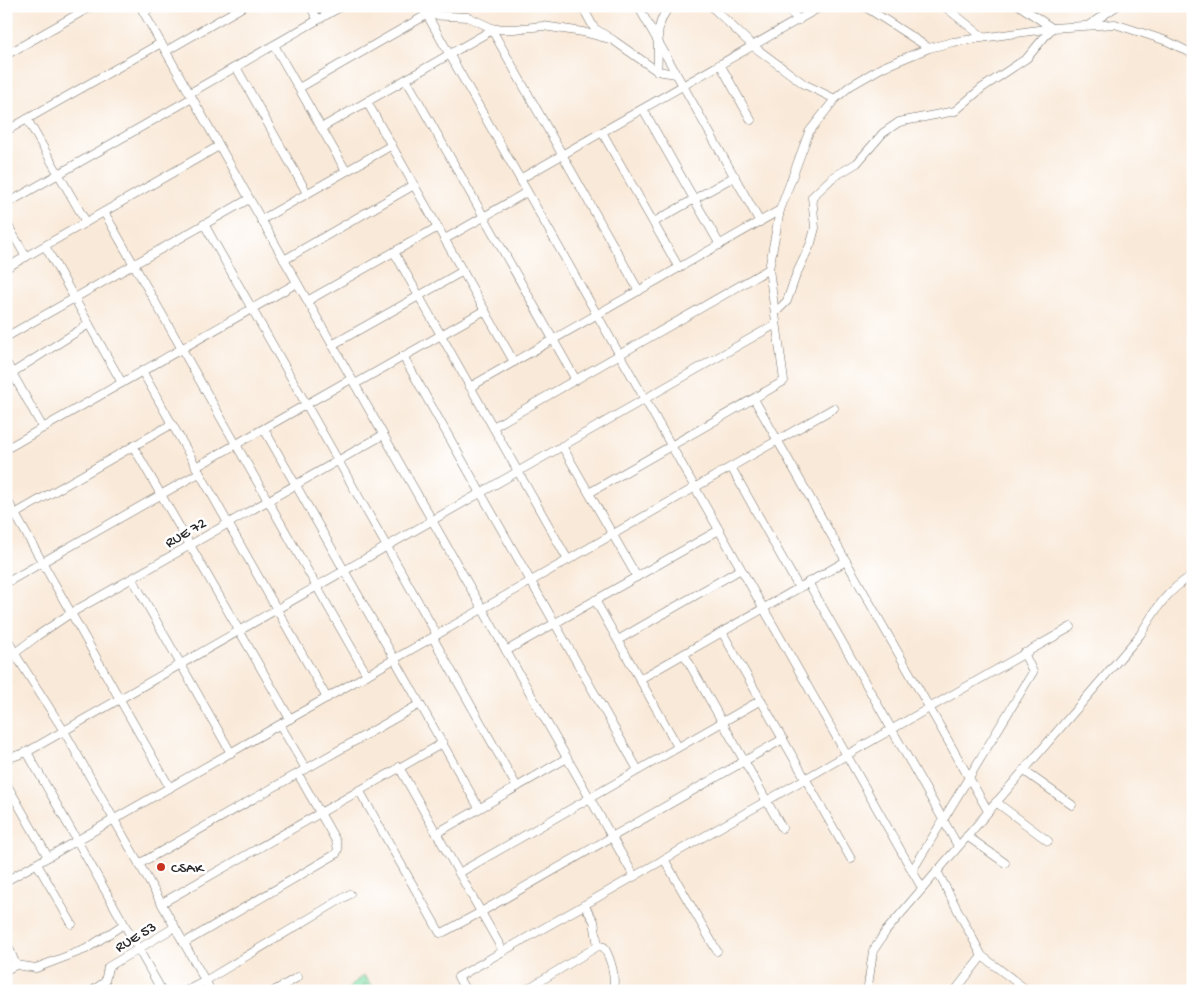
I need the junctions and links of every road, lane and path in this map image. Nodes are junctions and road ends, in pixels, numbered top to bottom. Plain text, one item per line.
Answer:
1 (92, 6) edge
2 (154, 6) edge
3 (244, 6) edge
4 (310, 6) edge
5 (342, 6) edge
6 (422, 6) edge
7 (442, 6) edge
8 (582, 6) edge
9 (638, 6) edge
10 (670, 6) edge
11 (711, 6) edge
12 (784, 6) edge
13 (822, 6) edge
14 (864, 6) edge
15 (944, 6) edge
16 (1020, 6) edge
17 (1117, 6) edge
18 (142, 9) edge
19 (427, 15) junction
20 (318, 20) junction
21 (799, 20) junction
22 (1087, 26) junction
23 (1052, 28) junction
24 (983, 37) junction
25 (656, 38) junction
26 (613, 40) junction
27 (161, 43) junction
28 (274, 45) junction
29 (753, 46) junction
30 (929, 48) junction
31 (166, 51) junction
32 (449, 54) junction
33 (1193, 54) edge
34 (6, 55) edge
35 (720, 64) junction
36 (236, 67) junction
37 (657, 71) junction
38 (676, 74) junction
39 (406, 79) junction
40 (683, 86) junction
41 (298, 88) junction
42 (191, 96) junction
43 (835, 99) junction
44 (367, 102) junction
45 (643, 109) junction
46 (28, 119) junction
47 (751, 120) dead end
48 (321, 128) junction
49 (6, 131) edge
50 (602, 132) junction
51 (392, 145) junction
52 (220, 146) junction
53 (562, 155) junction
54 (346, 171) junction
55 (59, 174) junction
56 (735, 176) junction
57 (520, 179) junction
58 (414, 185) junction
59 (527, 192) junction
60 (307, 194) junction
61 (249, 198) junction
62 (694, 199) junction
63 (6, 204) edge
64 (780, 210) junction
65 (104, 212) junction
66 (484, 217) junction
67 (261, 220) junction
68 (6, 222) edge
69 (86, 222) junction
70 (654, 222) junction
71 (760, 222) junction
72 (204, 224) junction
73 (438, 227) junction
74 (445, 239) junction
75 (720, 244) junction
76 (45, 246) junction
77 (394, 252) junction
78 (26, 257) junction
79 (284, 260) junction
80 (134, 265) junction
81 (6, 268) edge
82 (680, 268) junction
83 (769, 270) junction
84 (463, 271) junction
85 (297, 283) junction
86 (639, 291) junction
87 (419, 296) junction
88 (74, 298) junction
89 (308, 301) junction
90 (252, 309) junction
91 (485, 310) junction
92 (775, 313) junction
93 (597, 315) junction
94 (89, 324) junction
95 (776, 324) junction
96 (441, 335) junction
97 (6, 337) edge
98 (553, 340) junction
99 (332, 345) junction
100 (181, 349) junction
101 (619, 355) junction
102 (403, 356) junction
103 (6, 362) edge
104 (514, 362) junction
105 (142, 371) junction
106 (12, 373) junction
107 (576, 380) junction
108 (353, 382) junction
109 (122, 383) junction
110 (470, 387) junction
111 (644, 399) junction
112 (754, 399) junction
113 (306, 405) junction
114 (834, 408) dead end
115 (172, 424) junction
116 (493, 427) junction
117 (44, 428) junction
118 (264, 429) junction
119 (383, 435) junction
120 (778, 440) junction
121 (236, 445) junction
122 (133, 446) junction
123 (562, 446) junction
124 (671, 446) junction
125 (6, 449) edge
126 (338, 461) junction
127 (731, 468) junction
128 (198, 470) junction
129 (518, 471) junction
130 (296, 485) junction
131 (695, 488) junction
132 (481, 493) junction
133 (589, 493) junction
134 (161, 495) junction
135 (6, 498) edge
136 (268, 501) junction
137 (15, 514) junction
138 (6, 519) edge
139 (432, 521) junction
140 (228, 524) junction
141 (719, 530) junction
142 (613, 535) junction
143 (190, 546) junction
144 (386, 546) junction
145 (568, 560) junction
146 (846, 561) junction
147 (43, 562) junction
148 (741, 569) junction
149 (345, 570) junction
150 (1193, 574) edge
151 (636, 577) junction
152 (132, 578) junction
153 (531, 582) junction
154 (808, 582) junction
155 (6, 583) edge
156 (316, 587) junction
157 (799, 588) junction
158 (595, 600) junction
159 (763, 608) junction
160 (277, 609) junction
161 (482, 609) junction
162 (71, 613) junction
163 (555, 624) junction
164 (1070, 627) dead end
165 (239, 631) junction
166 (722, 632) junction
167 (6, 635) edge
168 (435, 636) junction
169 (618, 640) junction
170 (506, 651) junction
171 (15, 654) junction
172 (684, 654) junction
173 (1024, 654) junction
174 (395, 659) junction
175 (6, 660) edge
176 (181, 664) junction
177 (366, 676) junction
178 (640, 679) junction
179 (327, 698) junction
180 (120, 699) junction
181 (761, 700) junction
182 (420, 704) junction
183 (929, 707) junction
184 (290, 719) junction
185 (722, 722) junction
186 (280, 725) junction
187 (892, 729) junction
188 (64, 731) junction
189 (783, 739) junction
190 (442, 743) junction
191 (678, 748) junction
192 (27, 752) junction
193 (231, 753) junction
194 (846, 755) junction
195 (566, 758) junction
196 (6, 759) edge
197 (745, 761) junction
198 (400, 767) junction
199 (306, 769) junction
200 (638, 770) junction
201 (1024, 770) junction
202 (298, 774) junction
203 (805, 778) junction
204 (969, 778) junction
205 (6, 783) edge
206 (517, 787) junction
207 (170, 788) junction
208 (359, 790) junction
209 (589, 798) junction
210 (767, 800) junction
211 (996, 802) junction
212 (1072, 805) dead end
213 (480, 808) junction
214 (988, 811) junction
215 (320, 813) junction
216 (114, 820) junction
217 (943, 820) junction
218 (782, 828) dead end
219 (436, 832) junction
220 (967, 836) junction
221 (612, 837) junction
222 (77, 841) junction
223 (1048, 842) dead end
224 (958, 846) junction
225 (48, 857) junction
226 (664, 859) junction
227 (851, 859) dead end
228 (37, 864) junction
229 (140, 864) junction
230 (1005, 864) dead end
231 (912, 871) junction
232 (937, 871) junction
233 (459, 873) junction
234 (634, 876) junction
235 (6, 881) edge
236 (922, 888) junction
237 (350, 894) dead end
238 (162, 903) junction
239 (584, 904) junction
240 (482, 912) junction
241 (72, 924) dead end
242 (124, 924) junction
243 (175, 927) junction
244 (184, 943) junction
245 (598, 946) junction
246 (6, 949) edge
247 (139, 949) junction
248 (504, 951) junction
249 (717, 951) dead end
250 (982, 956) junction
251 (16, 965) junction
252 (6, 970) edge
253 (298, 977) dead end
254 (205, 981) junction
255 (92, 991) edge
256 (162, 991) edge
257 (186, 991) edge
258 (211, 991) edge
259 (274, 991) edge
260 (466, 991) edge
261 (524, 991) edge
262 (613, 991) edge
263 (870, 991) edge
264 (955, 991) edge
265 (1028, 991) edge

1 - 34 street
2 - 18 street
3 - 31 street
4 - 20 street
5 - 20 street
6 - 19 street
7 - 19 street
8 - 26 street
9 - 25 street
10 - 25 street
11 - 29 street
12 - 21 street
13 - 21 street
14 - 30 street
15 - 24 street
16 - 23 street
17 - 22 street
18 - 27 street
19 - 26 street
19 - 32 street
19 - 41 street
20 - 28 street
21 - 29 street
22 - 23 street
22 - 33 street
23 - 24 street
23 - 92 street
24 - 30 street
25 - 37 street
25 - 38 street
26 - 37 street
27 - 31 street
27 - 46 street
28 - 36 street
28 - 41 street
29 - 35 street
29 - 43 street
30 - 43 street
31 - 42 street
32 - 39 street
32 - 53 street
32 - 57 street
35 - 40 street
35 - 47 street
36 - 42 street
36 - 60 street
37 - 38 street
38 - 40 street
39 - 44 street
39 - 66 street
40 - 45 street
40 - 56 street
41 - 48 street
42 - 52 street
42 - 55 street
43 - 64 street
44 - 48 street
44 - 51 street
45 - 50 street
45 - 62 street
46 - 49 street
46 - 55 street
48 - 54 street
50 - 53 street
50 - 70 street
51 - 54 street
51 - 58 street
52 - 61 street
52 - 65 street
53 - 57 street
53 - 86 street
54 - 60 street
55 - 63 street
55 - 69 street
56 - 62 street
56 - 71 street
57 - 59 street
58 - 73 street
58 - 79 street
59 - 66 street
59 - 93 street
60 - 67 street
61 - 67 street
61 - 72 street
62 - 70 street
62 - 75 street
64 - 71 street
64 - 83 street
65 - 69 street
65 - 80 street
66 - 74 street
66 - 98 street
67 - 79 street
68 - 78 street
69 - 76 street
70 - 82 street
71 - 75 street
72 - 80 street
72 - 90 street
73 - 74 street
73 - 77 street
74 - 84 street
75 - 82 street
76 - 78 street
76 - 88 street
77 - 87 street
77 - 89 street
78 - 81 street
79 - 85 street
80 - 88 street
80 - 100 street
82 - 86 street
83 - 92 street
83 - 101 street
84 - 87 street
84 - 91 street
85 - 89 street
85 - 90 street
86 - 93 street
87 - 96 street
87 - 99 street
88 - 94 street
88 - 97 street
89 - 99 street
90 - 100 street
90 - 113 street
91 - 96 street
91 - 104 street
92 - 95 street
93 - 98 street
93 - 101 street
94 - 106 street
94 - 109 street
95 - 111 street
95 - 112 street
96 - 102 street
96 - 110 street
98 - 104 street
98 - 107 street
99 - 108 street
100 - 105 street
100 - 121 street
101 - 107 street
101 - 111 street
102 - 108 street
102 - 132 street
103 - 106 street
104 - 110 street
105 - 109 street
105 - 115 street
106 - 117 street
107 - 116 street
108 - 113 street
108 - 119 street
109 - 117 street
110 - 116 street
111 - 123 street
111 - 124 street
112 - 120 street
112 - 124 street
113 - 118 street
113 - 126 street
114 - 120 street
115 - 122 street
115 - 128 street
116 - 129 street
117 - 125 street
118 - 121 street
118 - 130 street
119 - 126 street, RUE 72
119 - 139 street
120 - 127 street
120 - 146 street
121 - 128 street
121 - 136 street
122 - 134 street
122 - 137 street
123 - 129 street
123 - 133 street
124 - 131 street
124 - 133 street
126 - 130 street, RUE 72
126 - 144 street
127 - 131 street
127 - 157 street
128 - 134 street
128 - 140 street
129 - 132 street
129 - 145 street
130 - 136 street, RUE 72
130 - 149 street
131 - 141 street
131 - 142 street
132 - 139 street
132 - 153 street
133 - 142 street
134 - 143 street
134 - 147 street
135 - 137 street
136 - 140 street, RUE 72
136 - 156 street
137 - 138 street
137 - 147 street
139 - 144 street
139 - 161 street
140 - 143 street, RUE 72
140 - 160 street
141 - 148 street
141 - 151 street
142 - 145 street
142 - 151 street
143 - 152 street, RUE 72
143 - 165 street
144 - 149 street
144 - 168 street
145 - 153 street
146 - 154 street
146 - 183 street
147 - 155 street
147 - 162 street
148 - 159 street
148 - 169 street
149 - 156 street
149 - 174 street
150 - 201 street
151 - 158 street
152 - 162 street, RUE 72
152 - 176 street
153 - 161 street
153 - 163 street
154 - 157 street
154 - 187 street
156 - 160 street
156 - 177 street
157 - 159 street
158 - 163 street
158 - 169 street
159 - 166 street
159 - 194 street
160 - 165 street
160 - 179 street
161 - 168 street
161 - 170 street
162 - 171 street, RUE 72
162 - 180 street
163 - 170 street
163 - 200 street
164 - 173 street
165 - 176 street
165 - 184 street
166 - 172 street
166 - 181 street
167 - 171 street
168 - 174 street
168 - 206 street
169 - 178 street
170 - 195 street
171 - 175 street, RUE 72
171 - 188 street
172 - 178 street
172 - 185 street
173 - 183 street
173 - 204 street
174 - 177 street
174 - 182 street
176 - 180 street
176 - 193 street
177 - 179 street
178 - 191 street
179 - 184 street
180 - 188 street
180 - 207 street
181 - 185 street
181 - 189 street
182 - 190 street
182 - 199 street
183 - 187 street
183 - 204 street
184 - 186 street
185 - 191 street
185 - 197 street
186 - 193 street
186 - 199 street
187 - 194 street
187 - 217 street
188 - 192 street
188 - 216 street
189 - 197 street
189 - 203 street
190 - 198 street
190 - 213 street
191 - 200 street
192 - 196 street
192 - 222 street
193 - 207 street
194 - 203 street
194 - 231 street
195 - 206 street
195 - 209 street
197 - 210 street
197 - 221 street
198 - 208 street
198 - 219 street
199 - 202 street
200 - 209 street
201 - 211 street
201 - 212 street
202 - 215 street
202 - 229 street
203 - 210 street
203 - 227 street
204 - 214 street
204 - 217 street
205 - 225 street
206 - 213 street
207 - 216 street
208 - 215 street
208 - 240 street
209 - 221 street
209 - 233 street
210 - 218 street
210 - 226 street
211 - 214 street
211 - 223 street
213 - 219 street
214 - 220 street
215 - 238 street
215 - 244 street
216 - 222 street
216 - 229 street
217 - 224 street
217 - 231 street
219 - 233 street
220 - 224 street
220 - 230 street
221 - 234 street
221 - 240 street
222 - 225 street
222 - 242 street
224 - 232 street
225 - 228 street
226 - 234 street
226 - 249 street
228 - 235 street
228 - 241 street
229 - 238 street
231 - 236 street
232 - 236 street
232 - 250 street
233 - 240 street
234 - 239 street
236 - 263 street
237 - 254 street
238 - 243 street
239 - 245 street
239 - 248 street
240 - 248 street
242 - 247 street
242 - 251 street
243 - 244 street
243 - 247 street, RUE 53
244 - 254 street
245 - 261 street
245 - 262 street
246 - 251 street
247 - 255 street, RUE 53
247 - 256 street
248 - 260 street
250 - 264 street
250 - 265 street
251 - 252 street
253 - 259 street
254 - 257 street
254 - 258 street

